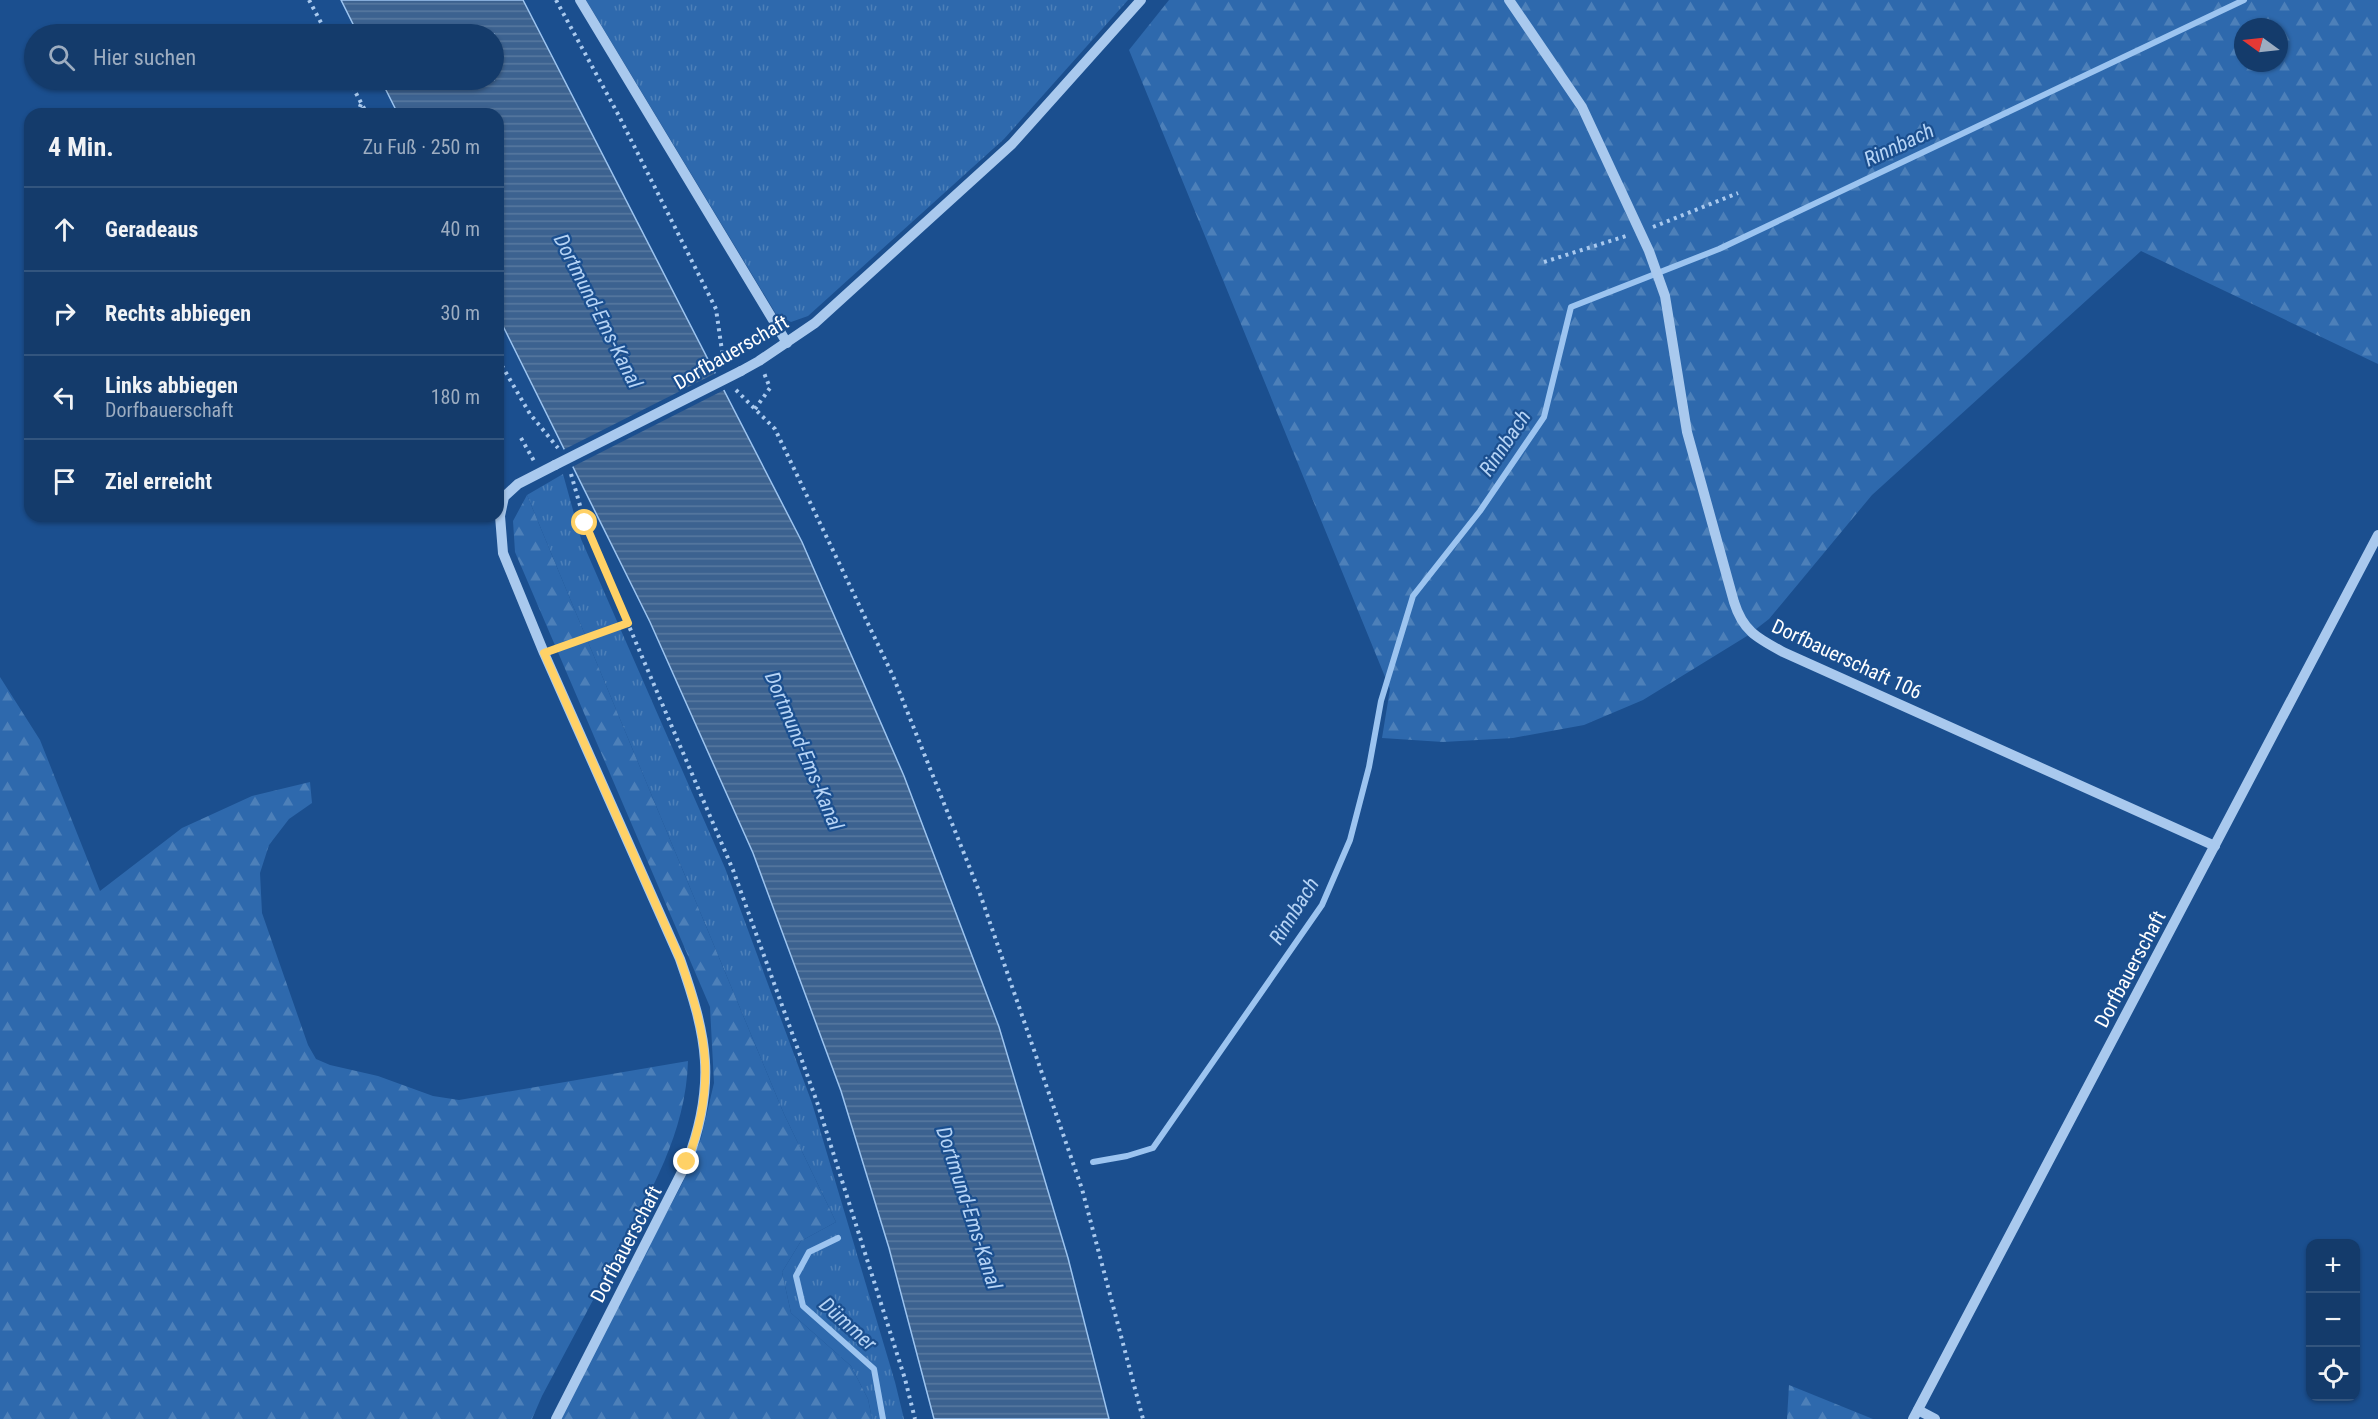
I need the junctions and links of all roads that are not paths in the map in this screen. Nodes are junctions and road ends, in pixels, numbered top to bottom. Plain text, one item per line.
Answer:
1 (580, 0) edge
2 (1142, 0) edge
3 (1509, 0) edge
4 (787, 343) junction
5 (504, 496) edge
6 (500, 522) edge
7 (2378, 535) edge
8 (2215, 846) junction
9 (1916, 1415) edge
10 (556, 1419) edge
11 (1935, 1419) edge

1 - 4 street
2 - 4 street, Dorfbauerschaft
3 - 8 street, Dorfbauerschaft 106
4 - 5 street, Dorfbauerschaft, bridge
6 - 10 street, Dorfbauerschaft, bridge
7 - 8 street, Dorfbauerschaft
8 - 9 street, Dorfbauerschaft
9 - 11 street

